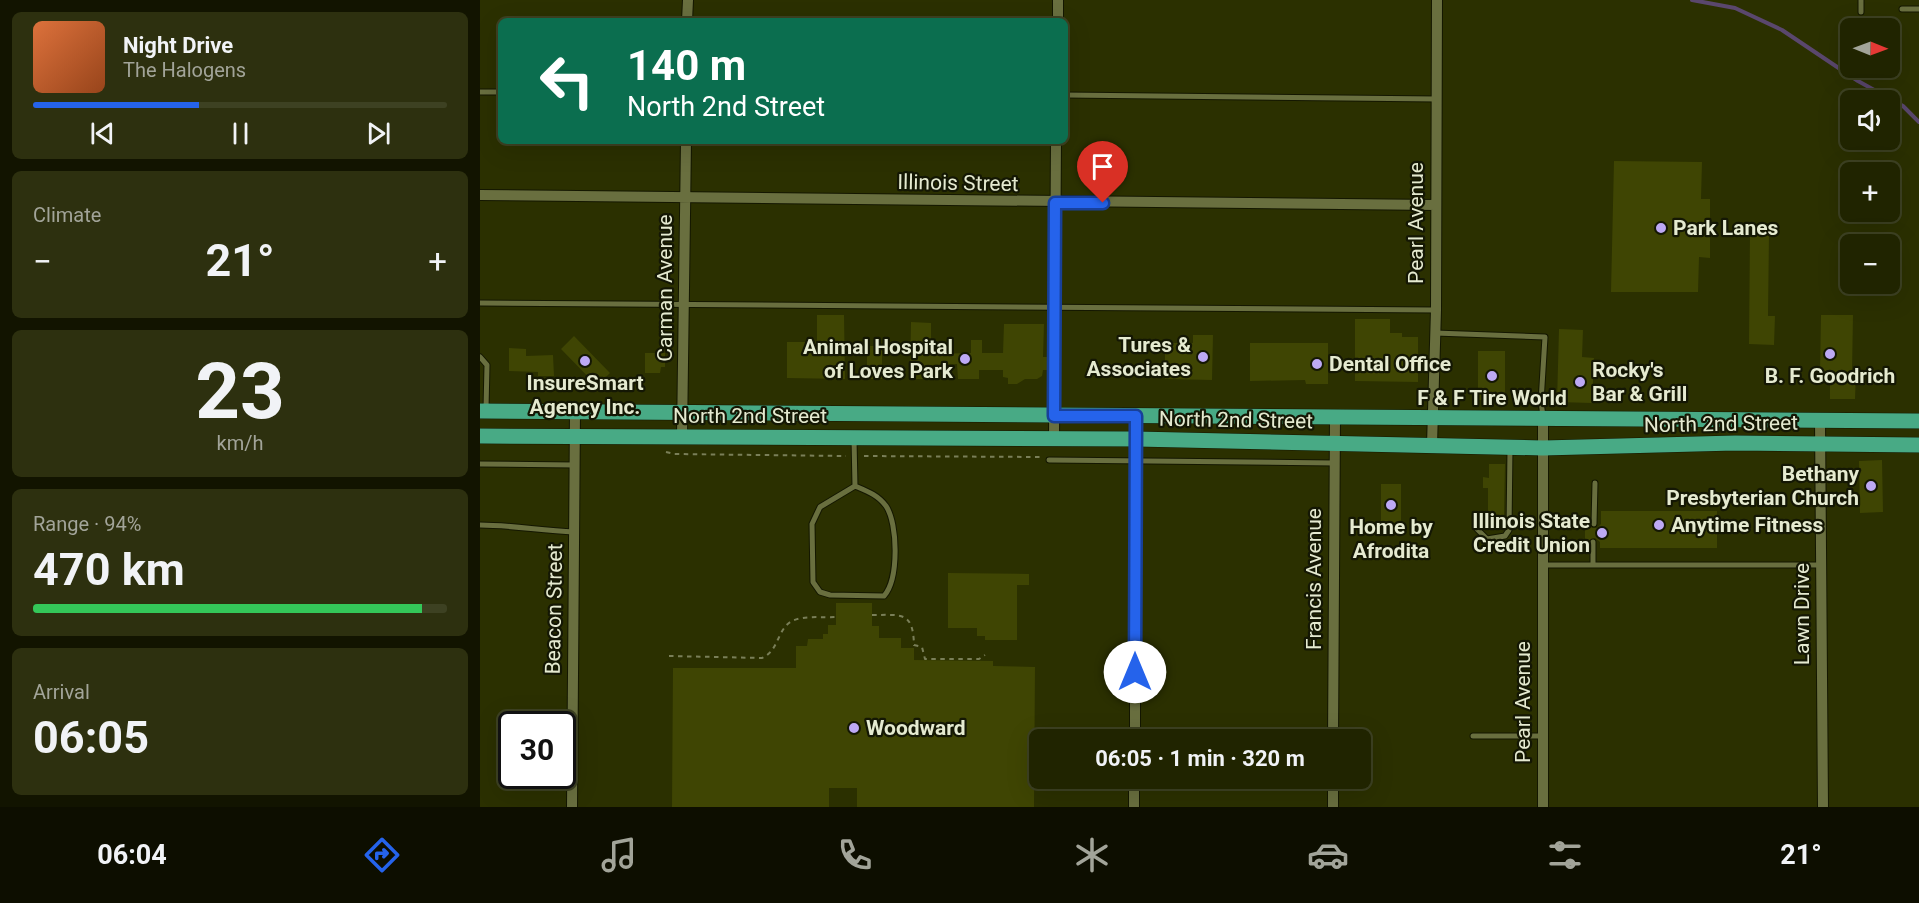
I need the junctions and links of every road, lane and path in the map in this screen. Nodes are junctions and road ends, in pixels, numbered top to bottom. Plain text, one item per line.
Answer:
1 (688, 0) edge
2 (1058, 0) edge
3 (1437, 0) edge
4 (1861, 0) edge
5 (1902, 9) dead end
6 (1919, 9) edge
7 (1861, 12) dead end
8 (687, 18) edge
9 (1058, 18) edge
10 (480, 92) edge
11 (498, 92) edge
12 (1068, 94) edge
13 (1437, 99) junction
14 (686, 144) edge
15 (1056, 144) edge
16 (480, 195) edge
17 (685, 199) junction
18 (1055, 203) junction
19 (1436, 205) junction
20 (480, 303) edge
21 (684, 304) junction
22 (1054, 307) junction
23 (1436, 310) junction
24 (1435, 333) junction
25 (480, 357) edge
26 (483, 411) edge
27 (575, 412) junction
28 (683, 414) junction
29 (1054, 416) junction
30 (1136, 416) junction
31 (1433, 417) junction
32 (1544, 417) junction
33 (1335, 418) junction
34 (1820, 420) junction
35 (1919, 421) edge
36 (480, 436) edge
37 (575, 436) junction
38 (682, 436) junction
39 (854, 437) junction
40 (1054, 439) junction
41 (1136, 439) junction
42 (1335, 444) junction
43 (1821, 444) junction
44 (1432, 445) junction
45 (1919, 445) edge
46 (1510, 447) junction
47 (1543, 448) junction
48 (663, 451) dead end
49 (855, 456) junction
50 (1041, 457) dead end
51 (1049, 460) dead end
52 (1136, 460) junction
53 (1334, 463) junction
54 (480, 464) edge
55 (575, 465) junction
56 (1594, 483) dead end
57 (855, 486) junction
58 (1594, 524) dead end
59 (480, 525) edge
60 (1477, 529) dead end
61 (574, 532) junction
62 (1593, 542) dead end
63 (1543, 565) junction
64 (1593, 565) junction
65 (1821, 565) junction
66 (872, 615) dead end
67 (836, 617) dead end
68 (985, 655) dead end
69 (669, 656) dead end
70 (1135, 729) edge
71 (1333, 729) edge
72 (1473, 736) dead end
73 (1543, 736) junction
74 (1134, 789) edge
75 (1333, 789) edge
76 (572, 807) edge
77 (1134, 807) edge
78 (1332, 807) edge
79 (1543, 807) edge
80 (1823, 807) edge

1 - 8 street
2 - 9 street
3 - 13 street, Pearl Avenue
4 - 7 lane
5 - 6 lane
10 - 11 lane
12 - 13 lane
13 - 19 street, Pearl Avenue
14 - 17 street, Carman Avenue
15 - 18 street
16 - 17 street, Illinois Street
17 - 18 street, Illinois Street
17 - 21 street, Carman Avenue
18 - 19 street, Illinois Street
18 - 22 street
19 - 23 street, Pearl Avenue
20 - 21 lane
21 - 22 lane
21 - 28 street, Carman Avenue
22 - 23 lane
22 - 29 street
23 - 24 street, Pearl Avenue
24 - 31 street, Pearl Avenue
24 - 32 lane
25 - 26 lane
26 - 27 main road, North 2nd Street
27 - 28 main road, North 2nd Street
27 - 37 street, Beacon Street
28 - 29 main road, North 2nd Street
28 - 38 street, Carman Avenue
29 - 30 main road, North 2nd Street
29 - 40 street
30 - 33 main road, North 2nd Street
30 - 41 street
31 - 32 main road, North 2nd Street
31 - 33 main road, North 2nd Street
31 - 44 street, Pearl Avenue
32 - 34 main road, North 2nd Street
32 - 47 street, Pearl Avenue
33 - 42 street, Francis Avenue
34 - 35 main road, North 2nd Street
34 - 43 street, Lawn Drive
36 - 37 main road, North 2nd Street
37 - 38 main road, North 2nd Street
37 - 55 street, Beacon Street
38 - 39 main road, North 2nd Street
39 - 40 main road, North 2nd Street
39 - 49 lane
40 - 41 main road, North 2nd Street
41 - 42 main road, North 2nd Street
41 - 52 street
42 - 44 main road, North 2nd Street
42 - 53 street, Francis Avenue
43 - 45 main road, North 2nd Street
43 - 47 main road, North 2nd Street
43 - 65 street, Lawn Drive
44 - 46 main road, North 2nd Street
46 - 47 main road, North 2nd Street
46 - 60 lane
47 - 63 street, Pearl Avenue
48 - 49 path
49 - 50 path
49 - 57 lane
51 - 52 lane
52 - 53 lane
52 - 70 street
53 - 71 street, Francis Avenue
54 - 55 lane
55 - 61 street, Beacon Street
56 - 58 lane
57 - 57 lane
59 - 61 lane
61 - 76 street, Beacon Street
62 - 64 lane
63 - 64 lane
63 - 73 street, Pearl Avenue
64 - 65 lane
65 - 80 street, Lawn Drive
66 - 68 path
67 - 69 path
72 - 73 lane
73 - 79 street, Pearl Avenue
74 - 77 street
75 - 78 street

